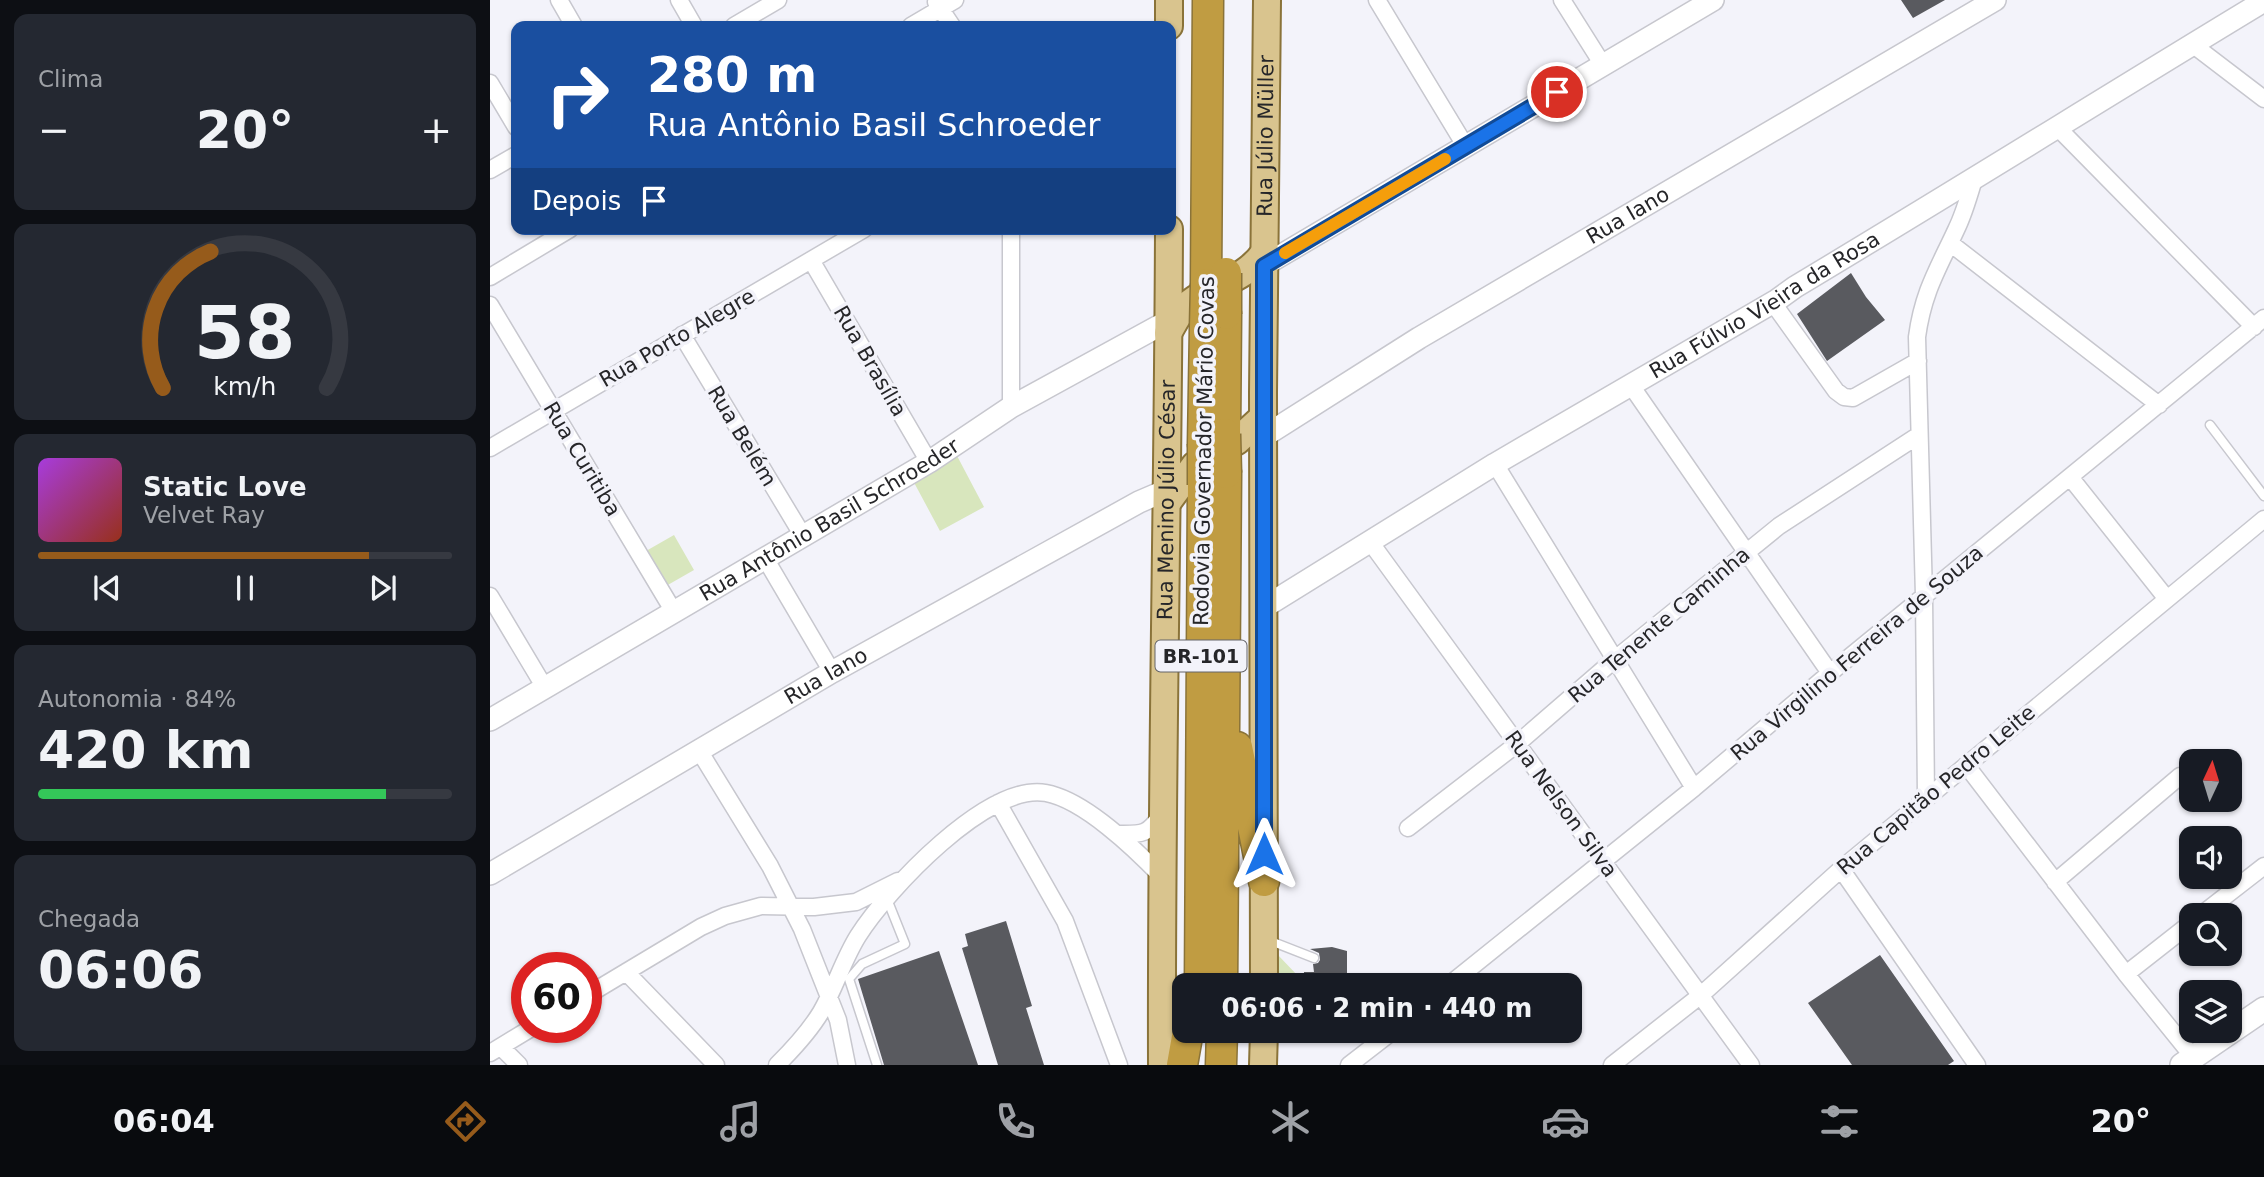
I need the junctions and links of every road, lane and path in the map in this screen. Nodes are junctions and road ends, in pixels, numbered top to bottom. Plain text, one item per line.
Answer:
1 (559, 0) edge
2 (679, 0) edge
3 (778, 0) edge
4 (1169, 0) edge
5 (1208, 0) edge
6 (1229, 0) edge
7 (1267, 0) edge
8 (1377, 0) edge
9 (1562, 0) edge
10 (1713, 0) edge
11 (1995, 0) edge
12 (2264, 1) edge
13 (943, 3) edge
14 (572, 21) edge
15 (691, 21) edge
16 (742, 21) edge
17 (918, 21) edge
18 (950, 21) edge
19 (1169, 21) edge
20 (2192, 44) junction
21 (1603, 65) junction
22 (490, 83) edge
23 (2264, 99) edge
24 (511, 119) edge
25 (2056, 126) junction
26 (1466, 147) junction
27 (511, 158) edge
28 (490, 170) edge
29 (1974, 179) junction
30 (560, 235) edge
31 (853, 235) edge
32 (1011, 235) edge
33 (1169, 235) edge
34 (1950, 243) junction
35 (811, 260) junction
36 (490, 277) edge
37 (1232, 286) junction
38 (1168, 291) junction
39 (1773, 303) junction
40 (490, 305) edge
41 (2259, 323) edge
42 (1168, 327) junction
43 (682, 335) junction
44 (1918, 361) junction
45 (1630, 384) junction
46 (2159, 405) junction
47 (1012, 407) junction
48 (553, 411) junction
49 (2210, 425) dead end
50 (1919, 435) junction
51 (490, 448) edge
52 (1231, 450) junction
53 (1168, 455) junction
54 (929, 462) junction
55 (1494, 464) junction
56 (2070, 477) junction
57 (1167, 496) junction
58 (2264, 496) edge
59 (2264, 519) edge
60 (803, 536) junction
61 (1371, 543) junction
62 (1746, 554) junction
63 (765, 558) junction
64 (490, 596) edge
65 (1924, 596) junction
66 (2167, 599) junction
67 (1263, 608) junction
68 (674, 612) junction
69 (1614, 660) junction
70 (832, 672) junction
71 (1830, 673) junction
72 (1225, 684) junction
73 (545, 688) junction
74 (490, 720) edge
75 (1517, 744) junction
76 (700, 752) junction
77 (1966, 765) junction
78 (2179, 777) edge
79 (1694, 788) junction
80 (1926, 798) junction
81 (998, 803) junction
82 (1161, 814) junction
83 (1408, 828) dead end
84 (1120, 834) junction
85 (1602, 860) junction
86 (2264, 866) edge
87 (1841, 869) junction
88 (490, 874) edge
89 (1161, 876) junction
90 (904, 878) junction
91 (1264, 881) junction
92 (2055, 882) junction
93 (887, 899) junction
94 (2216, 903) edge
95 (791, 907) junction
96 (2179, 932) edge
97 (1265, 939) junction
98 (1314, 958) dead end
99 (626, 972) junction
100 (1205, 973) edge
101 (1206, 973) edge
102 (1264, 973) edge
103 (1464, 973) edge
104 (2126, 974) junction
105 (602, 986) edge
106 (1701, 995) junction
107 (828, 996) junction
108 (2264, 1009) edge
109 (511, 1040) edge
110 (1186, 1043) edge
111 (1200, 1043) edge
112 (1222, 1043) edge
113 (1377, 1043) edge
114 (495, 1050) edge
115 (2188, 1061) edge
116 (519, 1065) edge
117 (716, 1065) edge
118 (777, 1065) edge
119 (847, 1065) edge
120 (877, 1065) edge
121 (1119, 1065) edge
122 (1162, 1065) edge
123 (1182, 1065) edge
124 (1200, 1065) edge
125 (1221, 1065) edge
126 (1349, 1065) edge
127 (1612, 1065) edge
128 (1751, 1065) edge
129 (1977, 1065) edge

1 - 14 street
2 - 15 street
3 - 16 street
4 - 19 main road
5 - 37 highway, Rodovia Governador Mário Covas / BR-101
6 - 37 highway, Rodovia Governador Mário Covas / BR-101
7 - 37 main road, Rua Júlio Müller
8 - 26 street
9 - 21 street
10 - 21 street, Rua Antônio Basil Schroeder
11 - 52 street, Rua Iano
12 - 20 street, Rua Fúlvio Vieira da Rosa
13 - 17 street
13 - 18 street
20 - 23 street
20 - 25 street, Rua Fúlvio Vieira da Rosa
21 - 26 street, Rua Antônio Basil Schroeder
22 - 24 street
25 - 29 street, Rua Fúlvio Vieira da Rosa
25 - 41 street
26 - 37 street, Rua Antônio Basil Schroeder
27 - 28 street
29 - 34 street
29 - 39 street, Rua Fúlvio Vieira da Rosa
30 - 36 street
31 - 35 street, Rua Porto Alegre
32 - 47 street
33 - 38 main road, Rua Menino Júlio César
34 - 44 street
34 - 46 street
35 - 43 street, Rua Porto Alegre
35 - 54 street, Rua Brasília
37 - 38 main road
37 - 42 main road, Rua Antônio Basil Schroeder
37 - 52 highway, Rodovia Governador Mário Covas / BR-101
37 - 52 main road, Rua Júlio Müller
38 - 42 main road, Rua Menino Júlio César
39 - 44 street
39 - 45 street, Rua Fúlvio Vieira da Rosa
40 - 48 street, Rua Curitiba
41 - 46 street, Rua Virgilino Ferreira de Souza
42 - 47 street, Rua Antônio Basil Schroeder
42 - 53 main road, Rua Menino Júlio César
43 - 48 street, Rua Porto Alegre
43 - 60 street, Rua Belém
44 - 50 street
45 - 55 street, Rua Fúlvio Vieira da Rosa
45 - 62 street
46 - 56 street, Rua Virgilino Ferreira de Souza
47 - 54 street, Rua Antônio Basil Schroeder
48 - 51 street, Rua Porto Alegre
48 - 68 street, Rua Curitiba
49 - 58 lane
50 - 62 street, Rua Tenente Caminha
50 - 65 street
52 - 53 main road
52 - 57 main road, Rua Iano
52 - 67 main road, Rua Júlio Müller
52 - 72 highway, Rodovia Governador Mário Covas / BR-101
52 - 100 highway, Rodovia Governador Mário Covas / BR-101
53 - 57 main road, Rua Menino Júlio César
54 - 60 street, Rua Antônio Basil Schroeder
55 - 61 street, Rua Fúlvio Vieira da Rosa
55 - 69 street
56 - 65 street, Rua Virgilino Ferreira de Souza
56 - 66 street
57 - 70 street, Rua Iano
57 - 82 main road, Rua Menino Júlio César
59 - 66 street, Rua Capitão Pedro Leite
60 - 63 street, Rua Antônio Basil Schroeder
61 - 67 street, Rua Fúlvio Vieira da Rosa
61 - 75 street, Rua Nelson Silva
62 - 69 street, Rua Tenente Caminha
62 - 71 street
63 - 68 street, Rua Antônio Basil Schroeder
63 - 70 street
64 - 73 street
65 - 71 street, Rua Virgilino Ferreira de Souza
65 - 80 street
66 - 77 street, Rua Capitão Pedro Leite
67 - 91 main road, Rua Júlio Müller
68 - 73 street, Rua Antônio Basil Schroeder
69 - 75 street, Rua Tenente Caminha
69 - 79 street
70 - 76 street, Rua Iano
71 - 79 street, Rua Virgilino Ferreira de Souza
72 - 91 highway
72 - 101 highway, Rodovia Governador Mário Covas / BR-101
73 - 74 street, Rua Antônio Basil Schroeder
75 - 83 street, Rua Tenente Caminha
75 - 85 street, Rua Nelson Silva
76 - 88 street, Rua Iano
76 - 95 street
77 - 80 street, Rua Capitão Pedro Leite
77 - 92 street
78 - 92 street
79 - 85 street, Rua Virgilino Ferreira de Souza
80 - 87 street, Rua Capitão Pedro Leite
81 - 84 street
81 - 90 street
81 - 121 street
82 - 84 street
82 - 89 main road, Rua Menino Júlio César
84 - 89 street
85 - 103 street, Rua Virgilino Ferreira de Souza
85 - 106 street, Rua Nelson Silva
86 - 94 street
87 - 106 street, Rua Capitão Pedro Leite
87 - 129 street
89 - 122 main road, Rua Menino Júlio César
90 - 93 street
90 - 95 street
91 - 97 main road, Rua Júlio Müller
92 - 104 street
93 - 107 street
93 - 120 lane
95 - 99 street
95 - 107 street
96 - 104 street
97 - 98 lane
97 - 102 main road, Rua Júlio Müller
99 - 105 street
99 - 117 street
104 - 115 street
106 - 127 street, Rua Capitão Pedro Leite
106 - 128 street, Rua Nelson Silva
107 - 118 street
107 - 119 street
108 - 115 main road
109 - 114 street
110 - 123 highway
111 - 124 highway
112 - 125 highway
113 - 126 street
114 - 116 street

